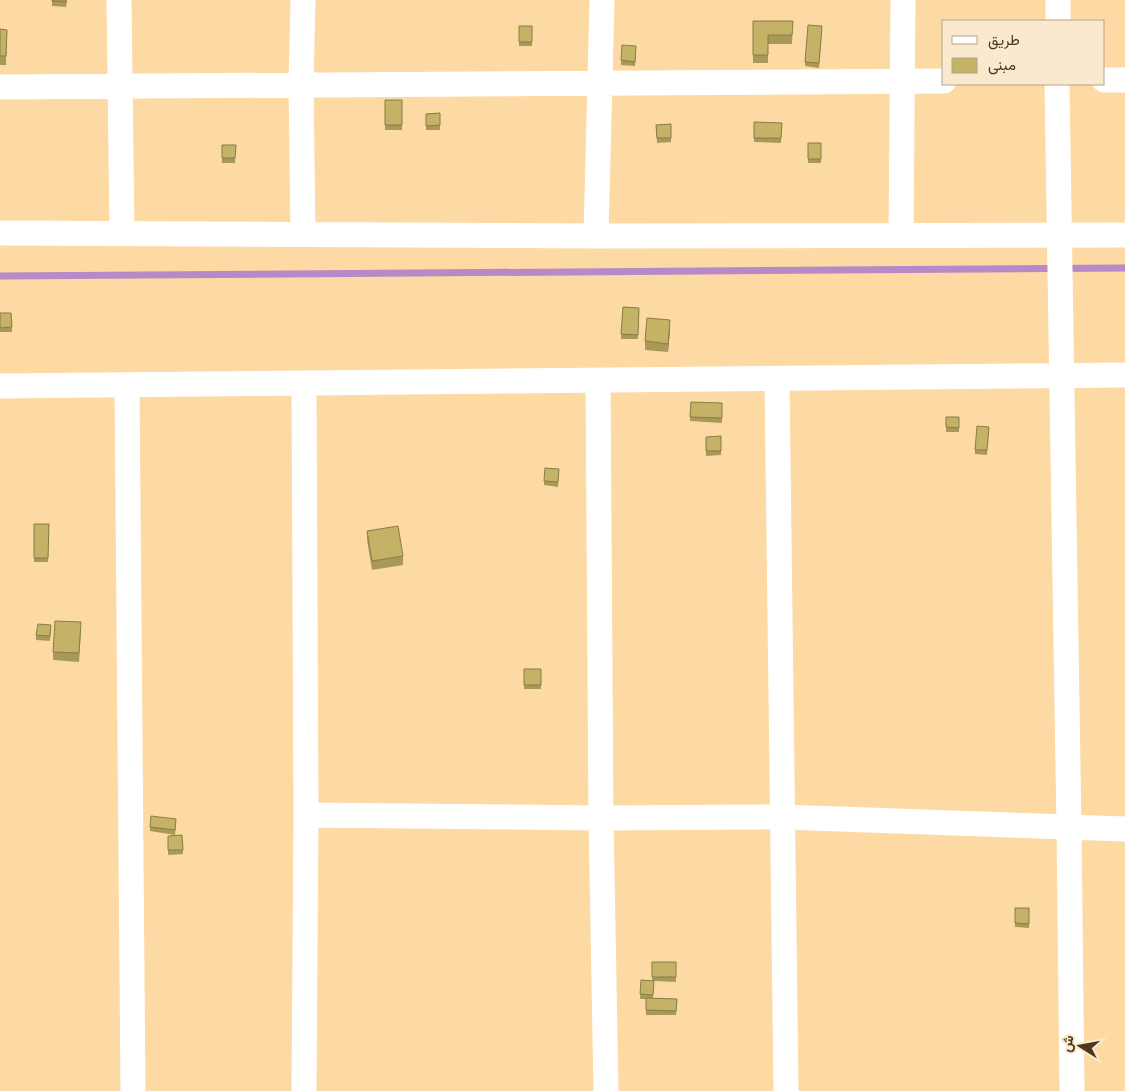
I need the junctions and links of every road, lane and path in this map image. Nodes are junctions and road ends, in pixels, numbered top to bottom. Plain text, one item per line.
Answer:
1 (119, 0) edge
2 (303, 0) edge
3 (602, 0) edge
4 (903, 0) edge
5 (1058, 0) edge
6 (1058, 20) edge
7 (1105, 80) edge
8 (1125, 80) edge
9 (942, 81) edge
10 (902, 82) junction
11 (301, 84) junction
12 (601, 84) junction
13 (1057, 85) edge
14 (120, 86) junction
15 (0, 87) edge
16 (0, 233) edge
17 (122, 233) junction
18 (303, 234) junction
19 (901, 235) junction
20 (1059, 235) junction
21 (1125, 235) edge
22 (596, 236) junction
23 (1062, 375) junction
24 (1125, 375) edge
25 (777, 378) junction
26 (598, 381) junction
27 (304, 383) junction
28 (0, 386) edge
29 (128, 386) junction
30 (306, 815) junction
31 (782, 817) junction
32 (601, 818) junction
33 (1069, 828) junction
34 (1125, 829) edge
35 (133, 1091) edge
36 (304, 1091) edge
37 (606, 1091) edge
38 (786, 1091) edge
39 (1072, 1091) edge

1 - 14 street
2 - 11 street
3 - 12 street
4 - 10 street
5 - 6 street
7 - 8 street
9 - 10 street
10 - 12 street
10 - 19 street
11 - 12 street
11 - 14 street
11 - 18 street
12 - 22 street
13 - 20 street
14 - 15 street
14 - 17 street
16 - 17 street
17 - 18 street
18 - 22 street
19 - 20 street
19 - 22 street
20 - 21 street
20 - 23 street
23 - 24 street
23 - 25 street
23 - 33 street
25 - 26 street
25 - 31 street
26 - 27 street
26 - 32 street
27 - 29 street
27 - 30 street
28 - 29 street
29 - 35 street
30 - 32 street
30 - 36 street
31 - 32 street
31 - 33 street
31 - 38 street
32 - 37 street
33 - 34 street
33 - 39 street

